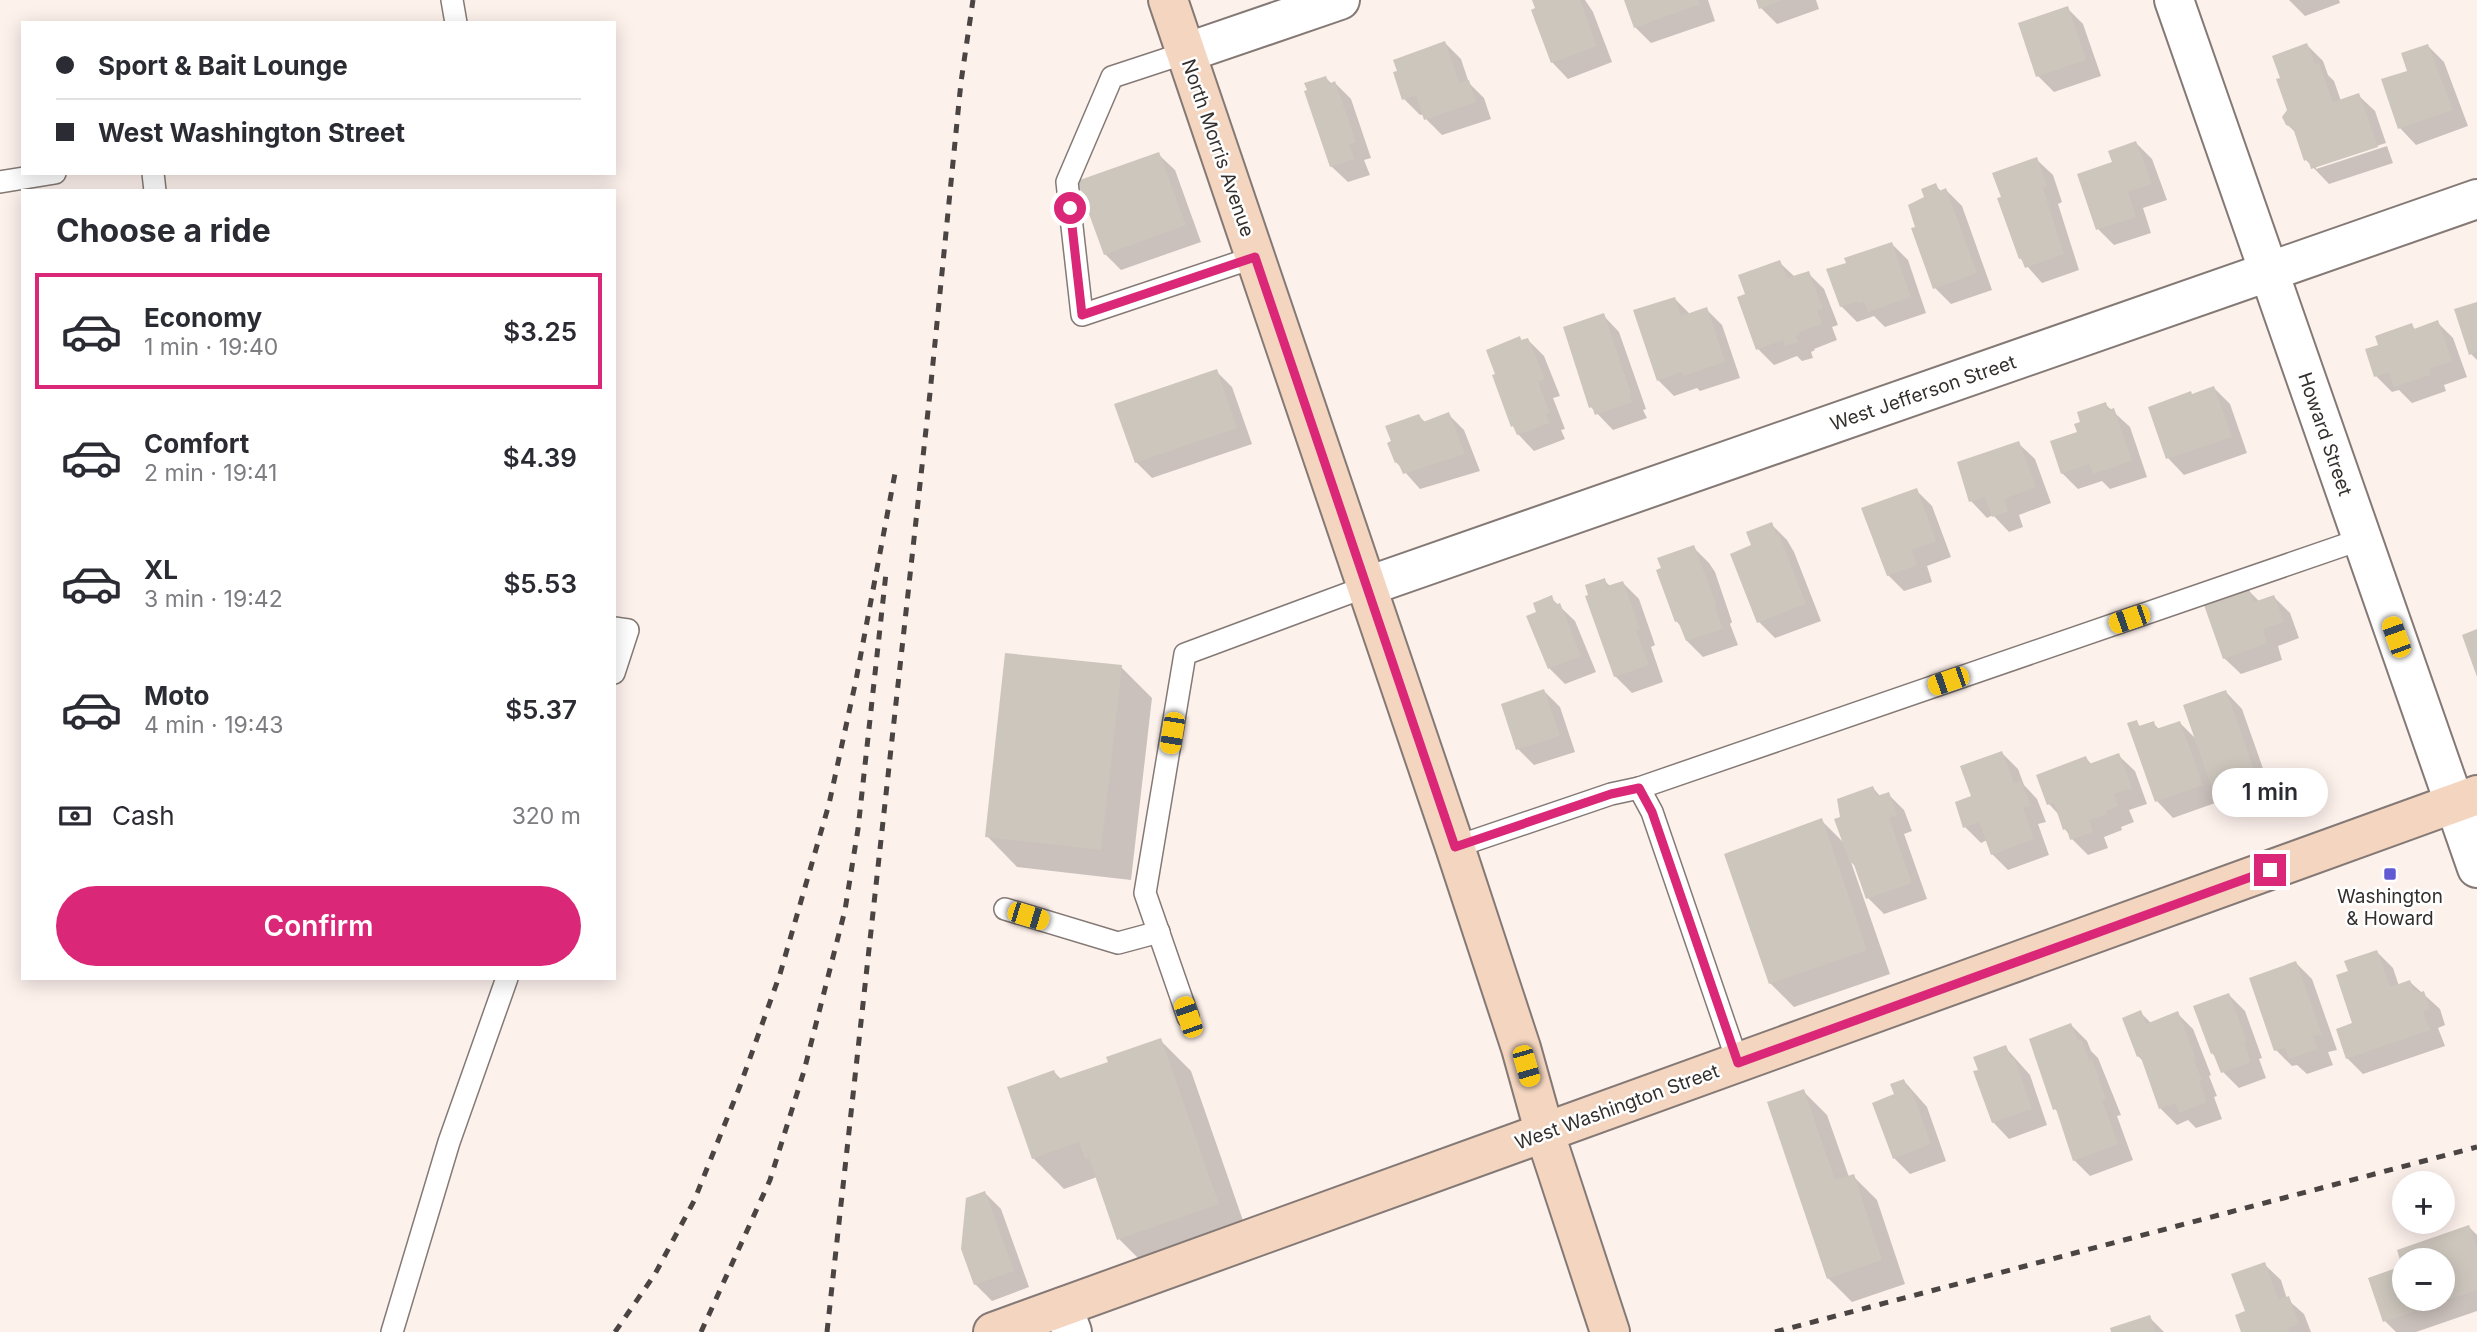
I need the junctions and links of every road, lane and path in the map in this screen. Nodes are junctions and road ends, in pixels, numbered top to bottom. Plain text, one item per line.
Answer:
1 (452, 0) edge
2 (1168, 0) edge
3 (1340, 0) edge
4 (2174, 0) edge
5 (456, 21) edge
6 (1185, 53) junction
7 (43, 175) edge
8 (0, 182) edge
9 (2477, 199) edge
10 (1255, 257) junction
11 (2269, 272) junction
12 (2362, 539) junction
13 (1368, 586) junction
14 (616, 628) edge
15 (616, 667) edge
16 (1639, 788) junction
17 (2466, 799) edge
18 (1455, 847) junction
19 (2477, 868) edge
20 (1005, 909) dead end
21 (1159, 932) junction
22 (506, 980) edge
23 (1188, 1017) dead end
24 (1738, 1063) junction
25 (1545, 1133) junction
26 (1067, 1320) edge
27 (392, 1332) edge
28 (993, 1332) edge
29 (1610, 1332) edge

1 - 5 lane
2 - 6 main road, North Morris Avenue
3 - 6 street
4 - 11 street, Howard Street
6 - 10 main road, North Morris Avenue
6 - 10 lane
7 - 8 lane
9 - 11 street, West Jefferson Street
10 - 13 main road, North Morris Avenue
11 - 12 street, Howard Street
11 - 13 street, West Jefferson Street
12 - 16 lane
12 - 17 street, Howard Street
13 - 18 main road, North Morris Avenue
13 - 21 lane
14 - 15 lane
16 - 18 lane
16 - 24 lane
17 - 19 street, Howard Street
17 - 24 main road, West Washington Street
18 - 25 main road, North Morris Avenue
20 - 21 lane
21 - 23 lane
22 - 27 lane
24 - 25 main road, West Washington Street
25 - 26 main road, West Washington Street
25 - 29 main road, North Morris Avenue
26 - 28 main road, West Washington Street

